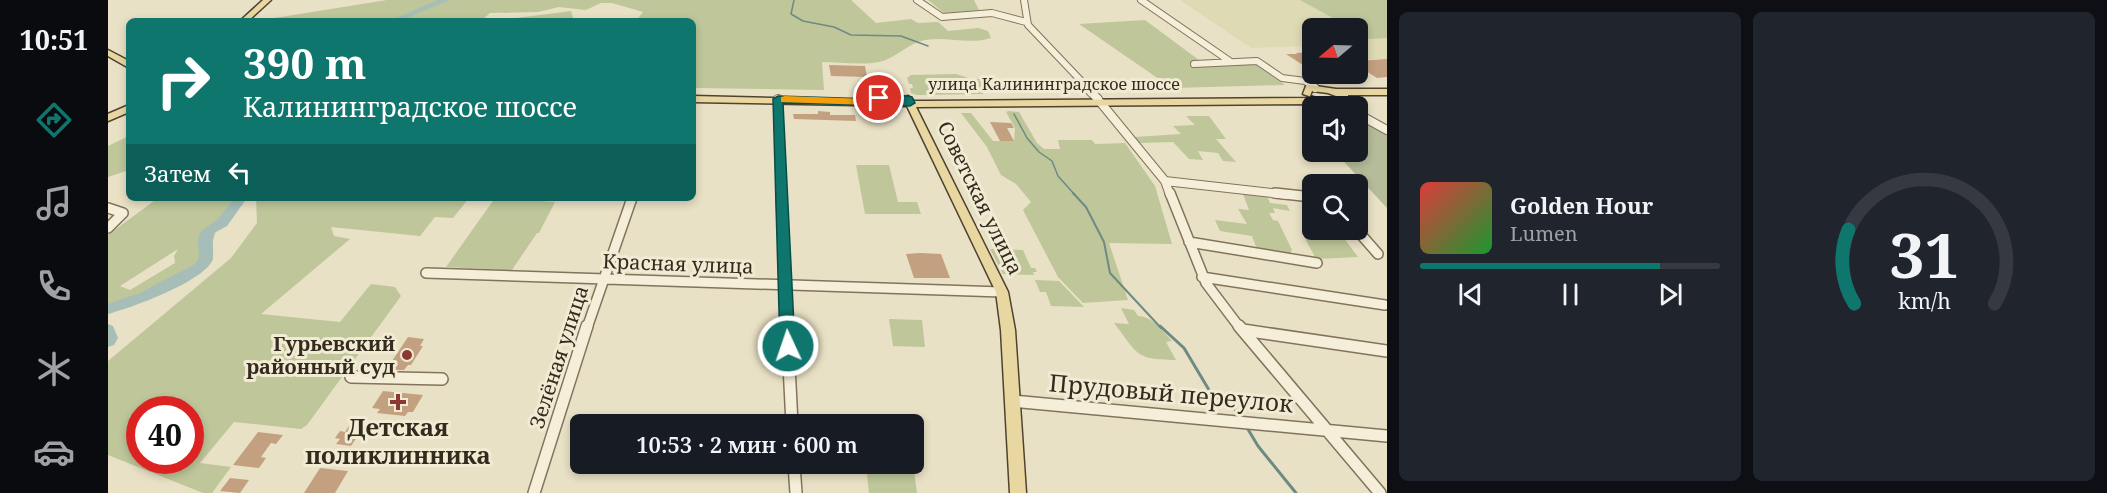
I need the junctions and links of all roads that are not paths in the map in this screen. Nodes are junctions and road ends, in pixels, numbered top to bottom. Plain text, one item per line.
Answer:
1 (267, 0) edge
2 (917, 0) edge
3 (1024, 0) edge
4 (1142, 0) edge
5 (247, 18) edge
6 (1026, 22) junction
7 (108, 52) edge
8 (1231, 62) junction
9 (126, 63) edge
10 (1194, 64) dead end
11 (1311, 91) junction
12 (1337, 92) junction
13 (1387, 92) edge
14 (1314, 96) edge
15 (1339, 96) edge
16 (696, 97) edge
17 (696, 97) edge
18 (1387, 97) edge
19 (1368, 100) edge
20 (909, 101) junction
21 (1099, 101) junction
22 (1302, 101) edge
23 (778, 104) junction
24 (126, 109) edge
25 (108, 118) edge
26 (1368, 120) edge
27 (1387, 130) edge
28 (1165, 181) junction
29 (1302, 196) edge
30 (631, 201) edge
31 (108, 208) edge
32 (108, 228) edge
33 (1366, 240) edge
34 (1189, 242) junction
35 (1378, 254) dead end
36 (1317, 263) dead end
37 (426, 273) dead end
38 (1202, 277) junction
39 (602, 280) junction
40 (784, 286) junction
41 (1002, 292) junction
42 (1385, 305) dead end
43 (1243, 330) junction
44 (1387, 351) edge
45 (351, 377) dead end
46 (442, 379) dead end
47 (1012, 401) junction
48 (791, 414) edge
49 (1326, 429) junction
50 (1387, 436) edge
51 (795, 474) edge
52 (534, 493) edge
53 (796, 493) edge
54 (1018, 493) edge
55 (1380, 493) edge

1 - 5 main road
2 - 6 street
3 - 6 street
4 - 8 street
6 - 21 street
7 - 9 main road
8 - 10 street
8 - 11 street
11 - 12 main road, улица Калининградское шоссе
11 - 14 main road
11 - 21 main road, улица Калининградское шоссе
12 - 13 main road
12 - 15 main road
16 - 20 main road, улица Калининградское шоссе
17 - 23 main road
18 - 19 main road
20 - 21 main road, улица Калининградское шоссе
20 - 23 main road
20 - 41 main road, Советская улица
21 - 22 main road, улица Калининградское шоссе
21 - 28 street
23 - 40 street
24 - 25 main road
26 - 27 street
28 - 29 street
28 - 34 street
30 - 39 street, Зелёная улица
31 - 32 street
33 - 35 street
34 - 36 street
34 - 38 street
37 - 39 street, Красная улица
38 - 42 street
38 - 43 street
39 - 40 street, Красная улица
39 - 52 street, Зелёная улица
40 - 41 street, Красная улица
40 - 48 street
41 - 47 main road, Советская улица
43 - 44 street
43 - 49 street
45 - 46 street
47 - 49 street, Прудовый переулок
47 - 54 main road, Советская улица
49 - 50 street, Прудовый переулок
49 - 55 street
51 - 53 street

